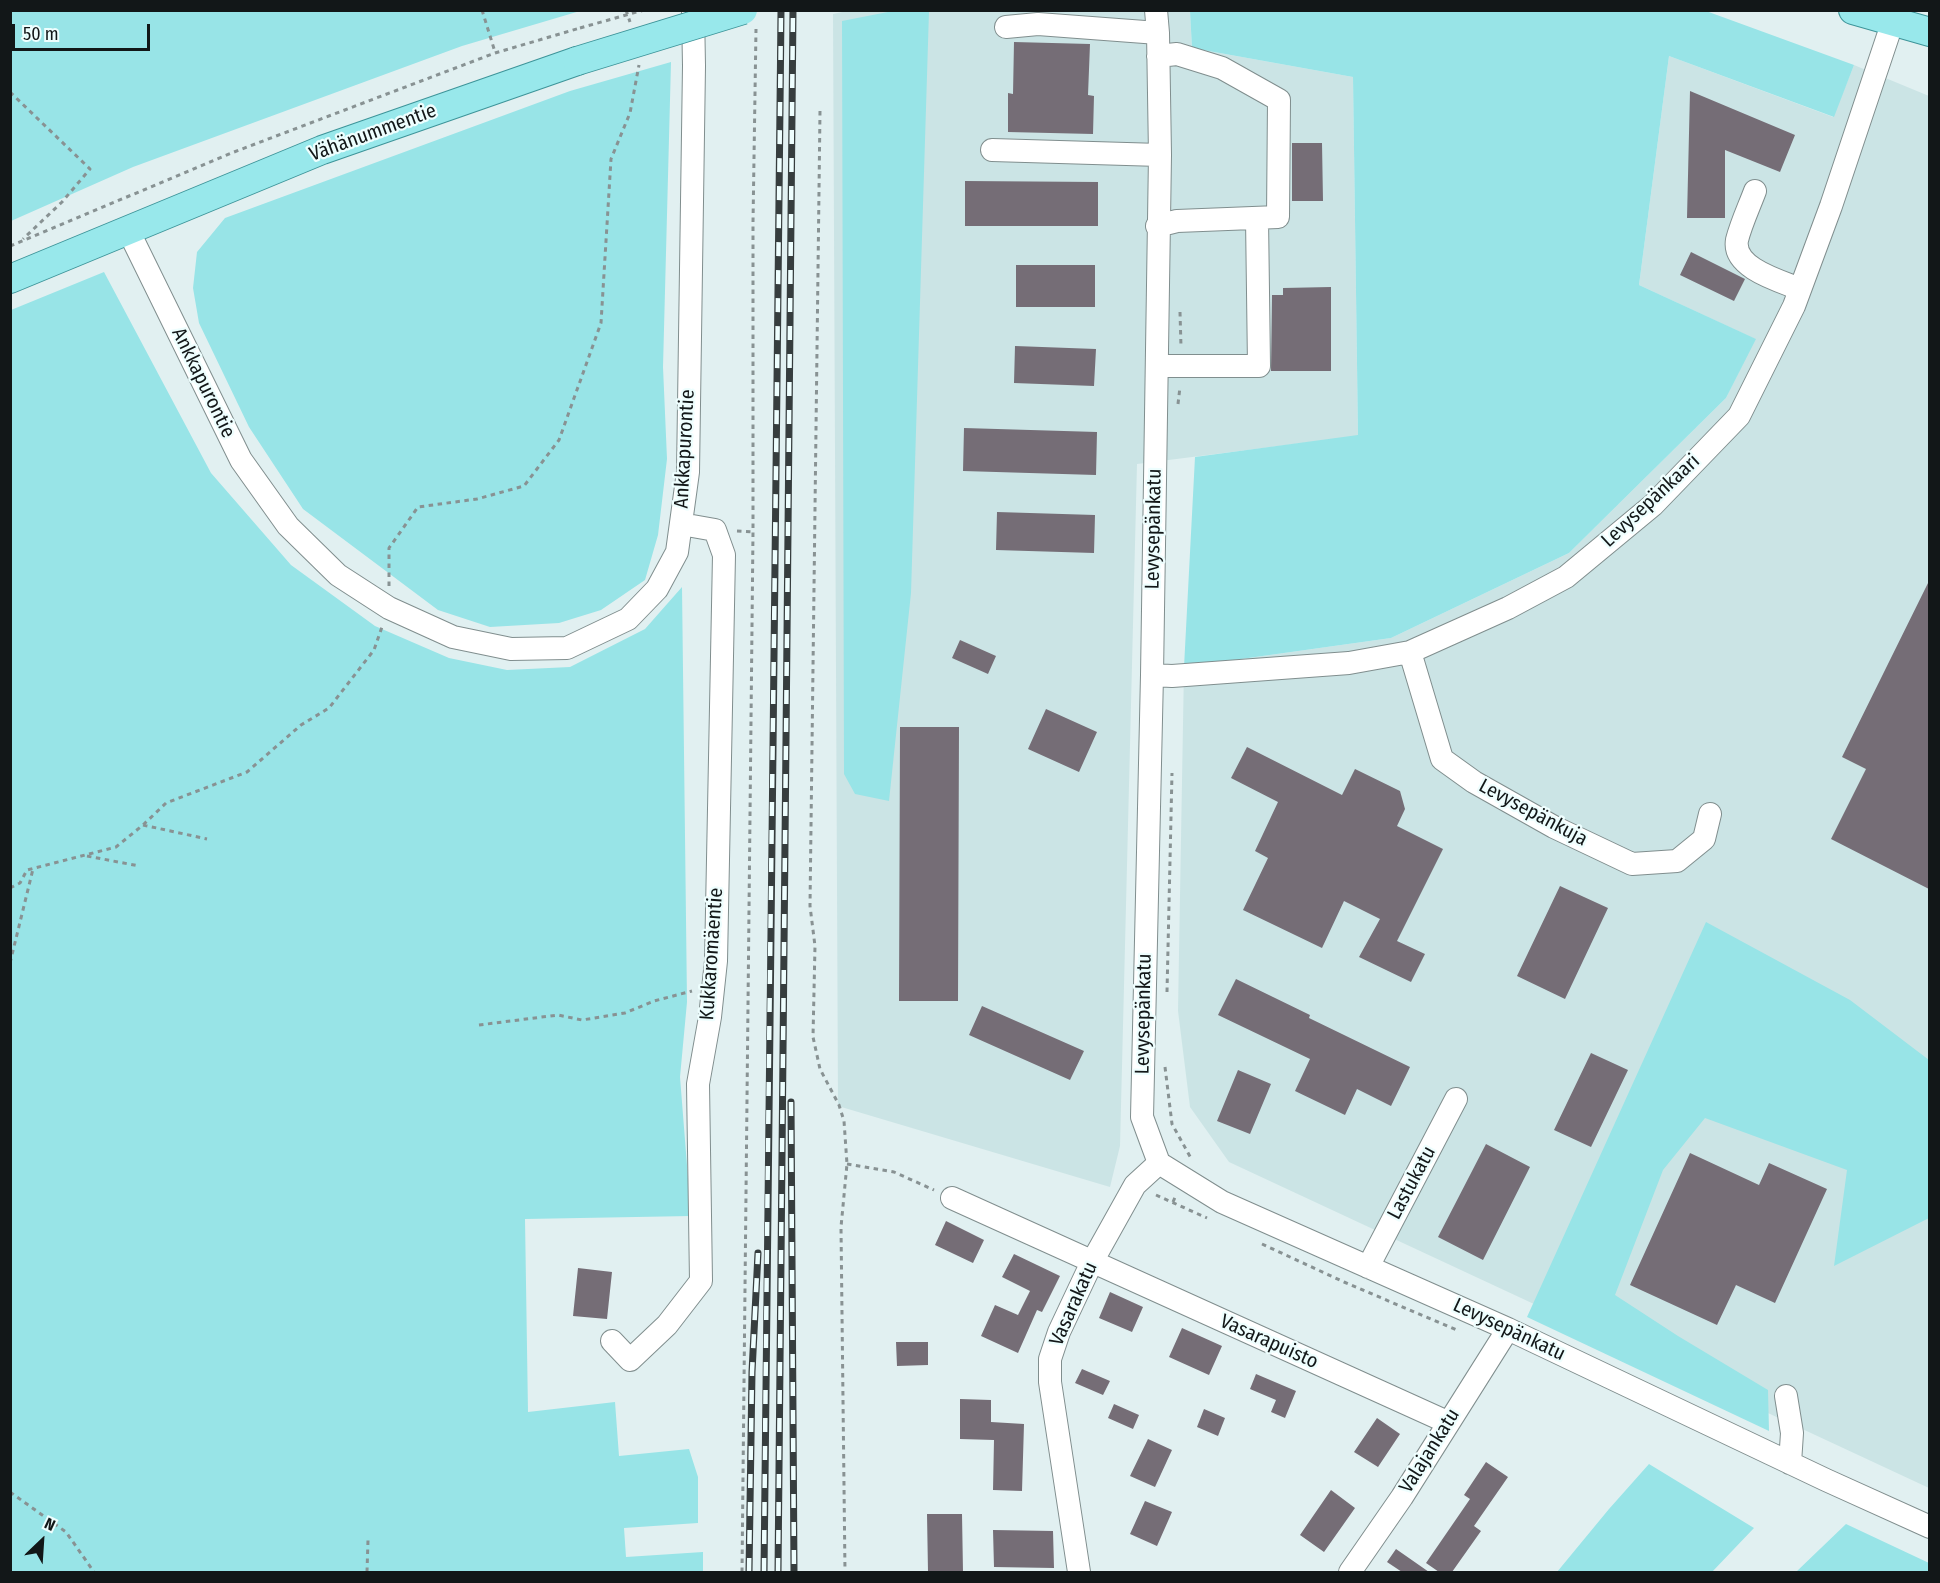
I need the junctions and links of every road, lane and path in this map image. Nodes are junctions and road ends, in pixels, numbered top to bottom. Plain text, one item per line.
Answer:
1 (482, 10) edge
2 (627, 10) edge
3 (644, 10) edge
4 (693, 10) edge
5 (1156, 10) edge
6 (1852, 10) edge
7 (751, 15) edge
8 (1893, 21) junction
9 (630, 22) dead end
10 (1006, 27) dead end
11 (1929, 32) edge
12 (1158, 45) junction
13 (495, 52) junction
14 (641, 55) dead end
15 (10, 92) edge
16 (820, 111) dead end
17 (992, 150) dead end
18 (1160, 155) junction
19 (1755, 191) dead end
20 (1257, 218) junction
21 (1157, 226) junction
22 (129, 232) junction
23 (22, 240) junction
24 (10, 246) edge
25 (10, 279) edge
26 (1800, 289) junction
27 (1157, 366) junction
28 (681, 524) junction
29 (389, 608) junction
30 (1410, 651) junction
31 (1152, 675) junction
32 (1710, 813) dead end
33 (143, 825) junction
34 (207, 838) dead end
35 (85, 856) junction
36 (139, 866) dead end
37 (33, 869) junction
38 (10, 888) edge
39 (10, 963) edge
40 (714, 982) junction
41 (479, 1025) dead end
42 (1455, 1100) dead end
43 (1159, 1163) junction
44 (847, 1164) junction
45 (1135, 1185) junction
46 (952, 1198) joint
47 (1215, 1222) dead end
48 (1258, 1242) dead end
49 (1092, 1262) junction
50 (1368, 1267) junction
51 (1508, 1329) junction
52 (1464, 1334) dead end
53 (612, 1341) dead end
54 (1786, 1396) dead end
55 (1447, 1422) junction
56 (1790, 1463) junction
57 (10, 1492) edge
58 (1929, 1527) edge
59 (368, 1540) dead end
60 (94, 1572) edge
61 (367, 1572) edge
62 (742, 1572) edge
63 (845, 1572) edge
64 (1078, 1572) edge
65 (1350, 1572) edge

1 - 13 path
2 - 9 path
3 - 13 path, bridge
4 - 28 street, Ankkapurontie
5 - 12 street, Levysepänkatu
6 - 8 main road
7 - 22 main road, Vähänummentie, bridge
7 - 62 path
8 - 11 main road
8 - 26 street, Levysepänkaari
10 - 12 street
12 - 18 street, Levysepänkatu
12 - 20 street
13 - 23 path
14 - 29 path
15 - 23 path
16 - 44 path
17 - 18 street
18 - 21 street, Levysepänkatu
19 - 26 street
20 - 21 street
20 - 27 street
21 - 27 street, Levysepänkatu
22 - 25 main road, Vähänummentie
22 - 29 street, Ankkapurontie
23 - 24 path
26 - 30 street, Levysepänkaari
27 - 31 street, Levysepänkatu
28 - 29 street, Ankkapurontie
28 - 40 street, Kukkaromäentie
29 - 33 path
30 - 31 street, Levysepänkaari
30 - 32 street, Levysepänkuja
31 - 43 street, Levysepänkatu
33 - 34 path
33 - 35 path
35 - 36 path
35 - 37 path
37 - 38 path
37 - 39 path
40 - 41 path
40 - 53 street, Kukkaromäentie
42 - 50 street, Lastukatu
43 - 45 street, Vasarakatu
43 - 50 street, Levysepänkatu
44 - 46 path
44 - 63 path
45 - 47 path
45 - 49 street, Vasarakatu
46 - 49 street, Vasarapuisto
48 - 52 path
49 - 55 street, Vasarapuisto
49 - 64 street, Vasarakatu
50 - 51 street, Levysepänkatu
51 - 55 street, Valajankatu
51 - 56 street, Levysepänkatu
54 - 56 street
55 - 65 street, Valajankatu
56 - 58 street, Levysepänkatu
57 - 60 path
59 - 61 path

